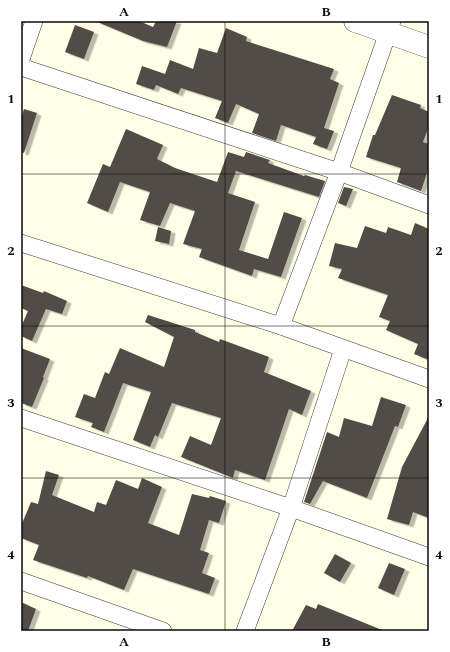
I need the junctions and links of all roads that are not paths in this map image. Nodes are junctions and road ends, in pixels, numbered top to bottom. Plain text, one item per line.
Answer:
1 (34, 21) edge
2 (355, 21) edge
3 (390, 27) edge
4 (429, 47) edge
5 (21, 59) edge
6 (21, 67) edge
7 (339, 172) junction
8 (429, 205) edge
9 (22, 246) edge
10 (281, 326) junction
11 (343, 348) junction
12 (429, 379) edge
13 (21, 418) edge
14 (291, 508) junction
15 (429, 557) edge
16 (21, 581) edge
17 (162, 631) edge
18 (244, 631) edge

1 - 5 street
2 - 3 street
3 - 4 street
3 - 7 street
6 - 7 street
7 - 8 street
7 - 10 street
9 - 10 street
10 - 11 street
11 - 12 street
11 - 14 street
13 - 14 street
14 - 15 street
14 - 18 street
16 - 17 street

